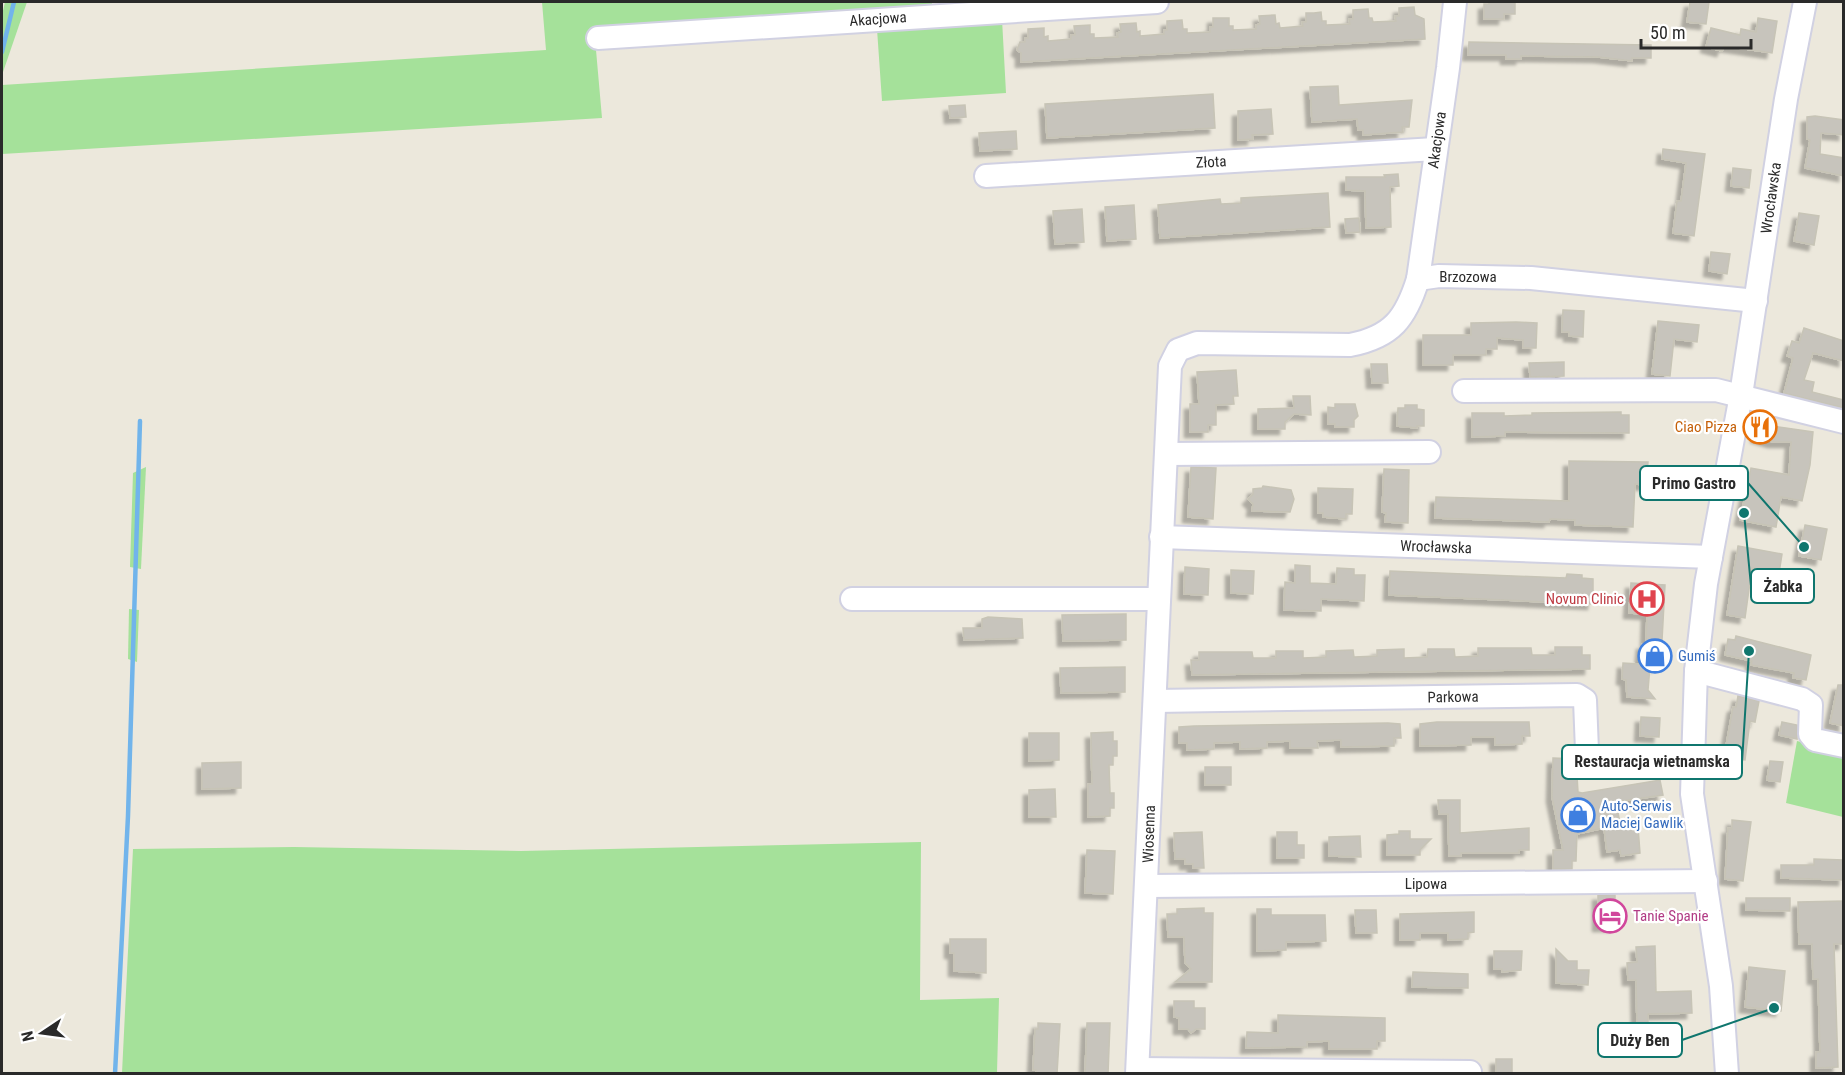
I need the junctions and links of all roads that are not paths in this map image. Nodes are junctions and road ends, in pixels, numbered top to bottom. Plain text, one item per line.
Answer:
1 (1157, 2) edge
2 (1455, 2) edge
3 (1805, 2) edge
4 (598, 38) dead end
5 (1436, 149) junction
6 (986, 176) dead end
7 (1419, 279) junction
8 (1756, 301) junction
9 (1179, 350) joint
10 (1464, 391) dead end
11 (1741, 395) junction
12 (1844, 422) edge
13 (1428, 452) dead end
14 (1166, 454) junction
15 (1161, 537) junction
16 (1711, 557) junction
17 (852, 599) dead end
18 (1158, 599) junction
19 (1696, 671) junction
20 (1155, 700) junction
21 (1844, 746) edge
22 (1692, 765) junction
23 (1706, 881) junction
24 (1147, 886) junction
25 (1138, 1071) edge
26 (1470, 1072) edge
27 (1727, 1074) edge

1 - 4 street, Akacjowa
2 - 5 street, Akacjowa
3 - 8 street, Wrocławska
5 - 6 street, Złota
5 - 7 street, Akacjowa
7 - 8 street, Brzozowa
7 - 9 street, Brzozowa
8 - 11 street, Wrocławska
9 - 14 street, Wiosenna
10 - 11 street
11 - 12 street
11 - 16 street, Wrocławska
13 - 14 street
14 - 15 street, Wiosenna
15 - 16 street, Wrocławska
15 - 18 street, Wiosenna
16 - 19 street, Wrocławska
17 - 18 street
18 - 20 street, Wiosenna
19 - 21 street
19 - 22 street, Wrocławska
20 - 22 street, Parkowa
20 - 24 street, Wiosenna
22 - 23 street, Wrocławska
23 - 24 street, Lipowa
23 - 27 street, Wrocławska
24 - 25 street, Wiosenna
25 - 26 street, Wiosenna

